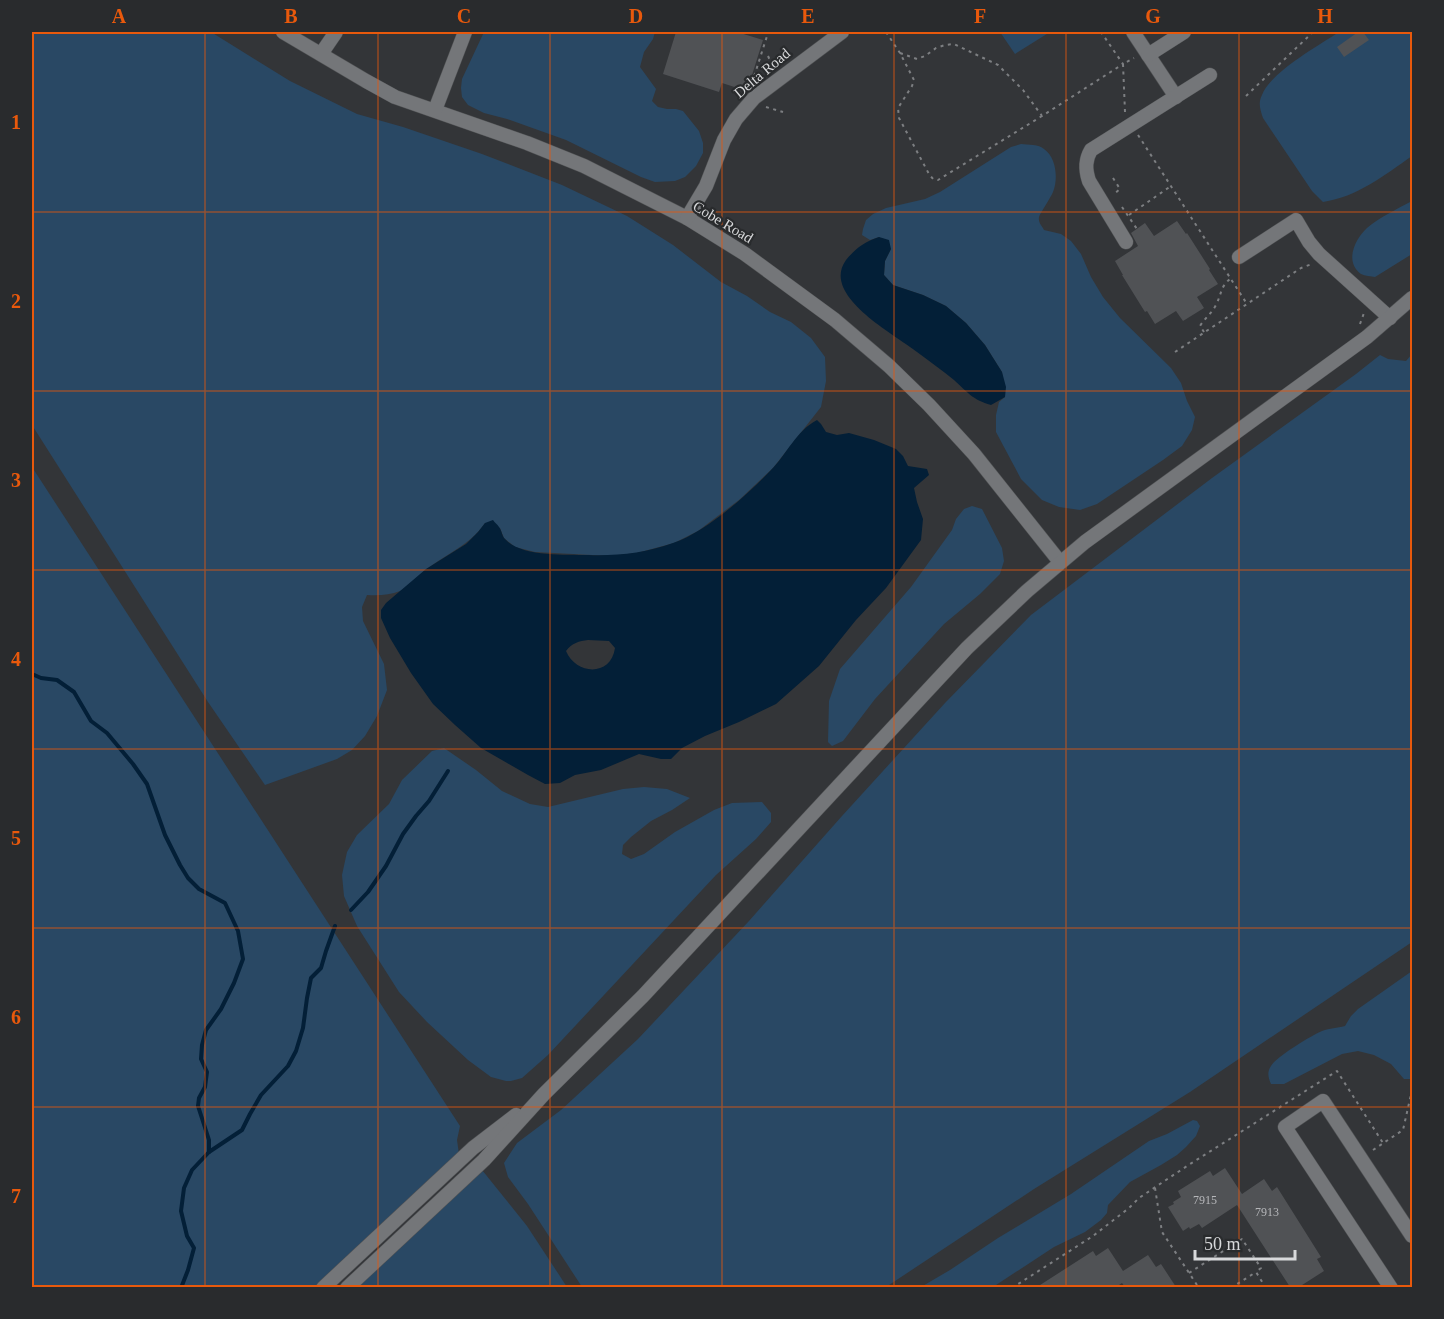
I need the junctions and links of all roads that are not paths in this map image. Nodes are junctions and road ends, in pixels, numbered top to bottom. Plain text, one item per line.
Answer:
1 (283, 32) edge
2 (336, 32) edge
3 (465, 32) edge
4 (842, 32) edge
5 (1133, 32) edge
6 (1184, 32) edge
7 (1147, 53) junction
8 (321, 54) junction
9 (1210, 75) dead end
10 (1176, 98) junction
11 (435, 110) junction
12 (687, 218) junction
13 (1126, 242) dead end
14 (1239, 257) dead end
15 (1413, 298) edge
16 (1390, 318) junction
17 (1060, 562) junction
18 (544, 1094) junction
19 (460, 1161) junction
20 (471, 1173) junction
21 (1413, 1236) edge
22 (323, 1287) edge
23 (347, 1287) edge
24 (1391, 1287) edge

1 - 8 street, Cobe Road
2 - 8 street
3 - 11 street
4 - 12 street, Delta Road
5 - 7 street
6 - 7 street
7 - 10 street
8 - 11 street, Cobe Road
9 - 10 street
10 - 13 street
11 - 12 street, Cobe Road
12 - 17 street, Cobe Road
14 - 16 street
15 - 16 street
16 - 17 street
17 - 18 street
18 - 19 street
18 - 20 street
19 - 20 street
19 - 22 street
20 - 23 street
21 - 24 street

